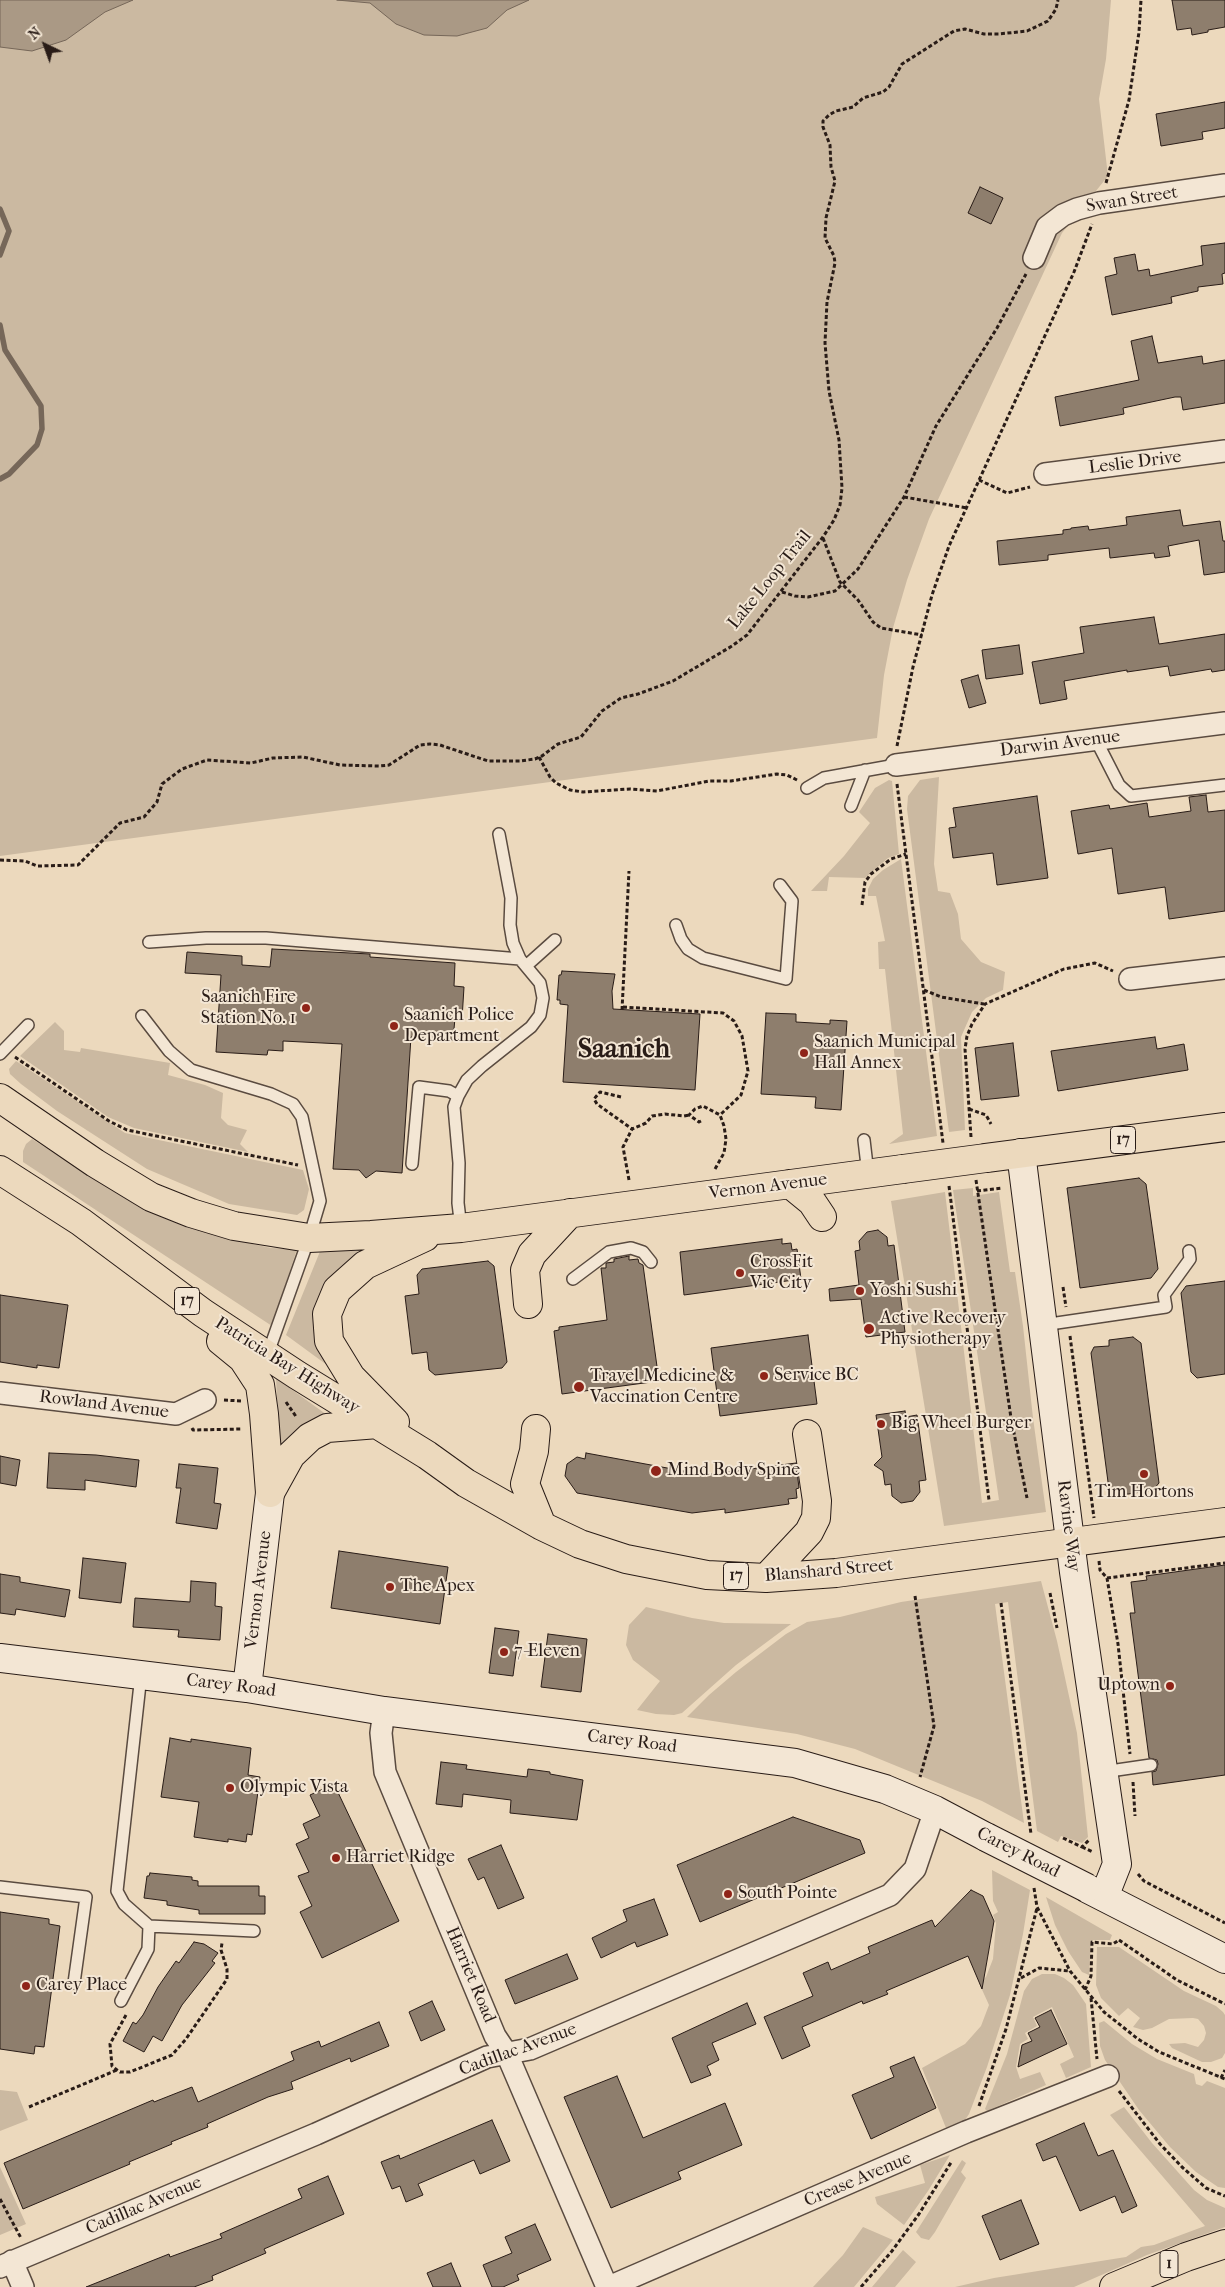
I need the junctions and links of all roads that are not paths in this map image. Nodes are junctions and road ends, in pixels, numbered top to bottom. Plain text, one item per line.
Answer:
1 (1225, 185) edge
2 (1034, 258) road end
3 (1225, 451) edge
4 (1045, 474) road end
5 (1225, 723) edge
6 (1096, 740) junction
7 (896, 765) joint
8 (865, 770) junction
9 (1225, 785) edge
10 (808, 787) road end
11 (851, 806) dead end
12 (500, 834) dead end
13 (780, 885) dead end
14 (676, 926) dead end
15 (555, 940) dead end
16 (149, 942) dead end
17 (523, 962) junction
18 (1225, 968) edge
19 (1130, 979) road end
20 (142, 1016) dead end
21 (28, 1025) dead end
22 (2, 1052) edge
23 (458, 1096) junction
24 (0, 1098) edge
25 (1225, 1127) edge
26 (864, 1140) dead end
27 (1021, 1153) junction
28 (412, 1164) dead end
29 (0, 1170) edge
30 (868, 1174) junction
31 (790, 1184) junction
32 (570, 1213) junction
33 (822, 1218) dead end
34 (81, 1222) junction
35 (451, 1229) junction
36 (309, 1238) junction
37 (1189, 1251) dead end
38 (652, 1262) dead end
39 (573, 1279) dead end
40 (528, 1304) dead end
41 (1043, 1324) junction
42 (267, 1356) junction
43 (0, 1392) edge
44 (205, 1400) road end
45 (378, 1424) junction
46 (536, 1429) dead end
47 (807, 1434) dead end
48 (427, 1455) junction
49 (270, 1493) junction
50 (1225, 1522) edge
51 (542, 1526) junction
52 (1071, 1542) junction
53 (766, 1578) junction
54 (0, 1658) edge
55 (141, 1675) junction
56 (247, 1688) junction
57 (384, 1711) junction
58 (1150, 1765) dead end
59 (1103, 1772) junction
60 (935, 1810) junction
61 (0, 1887) edge
62 (1095, 1892) junction
63 (149, 1926) junction
64 (254, 1931) dead end
65 (1225, 1959) edge
66 (74, 1982) dead end
67 (121, 2001) road end
68 (507, 2054) junction
69 (1108, 2076) road end
70 (1225, 2244) edge
71 (6, 2264) edge
72 (23, 2287) edge
73 (608, 2287) edge
74 (1114, 2287) edge

1 - 2 street, Swan Street
3 - 4 street, Leslie Drive
5 - 6 street, Darwin Avenue
6 - 7 street, Darwin Avenue
6 - 9 lane
7 - 8 lane
8 - 10 lane
8 - 11 lane
12 - 17 lane
13 - 14 lane
15 - 17 lane
16 - 17 lane
17 - 23 lane
18 - 19 street
20 - 36 lane
21 - 22 lane
23 - 28 lane
23 - 35 lane
24 - 36 highway, 17
25 - 27 highway, Vernon Avenue / 17
26 - 30 lane
27 - 30 highway, Vernon Avenue / 17, bridge
27 - 41 street, Ravine Way
29 - 34 highway, Patricia Bay Highway / 17
30 - 31 highway, Vernon Avenue / 17
31 - 32 highway, Vernon Avenue / 17
31 - 33 highway
32 - 35 highway, Vernon Avenue / 17
32 - 40 highway
34 - 42 highway, Patricia Bay Highway / 17
34 - 49 highway
35 - 36 highway, Vernon Avenue / 17
35 - 48 highway
36 - 42 lane
37 - 41 lane
38 - 39 lane
41 - 52 street, Ravine Way
42 - 45 highway, Patricia Bay Highway / 17
43 - 44 street, Rowland Avenue
45 - 48 highway, Blanshard Street / 17
45 - 49 highway
46 - 51 highway
47 - 53 highway
48 - 51 highway, Blanshard Street / 17
49 - 56 street, Vernon Avenue
50 - 52 highway, Blanshard Street / 17
51 - 53 highway, Blanshard Street / 17
52 - 53 highway, Blanshard Street / 17
52 - 59 street, Ravine Way
54 - 55 street, Carey Road
55 - 56 street, Carey Road
55 - 63 lane
56 - 57 street, Carey Road
57 - 60 street, Carey Road
57 - 68 street, Harriet Road
58 - 59 lane
59 - 62 street, Ravine Way
60 - 62 street, Carey Road, bridge
60 - 68 street, Cadillac Avenue
61 - 66 lane
62 - 65 street, Carey Road
63 - 64 lane
63 - 67 lane
68 - 71 street, Cadillac Avenue
68 - 73 street, Harriet Road
69 - 73 street, Crease Avenue
70 - 74 highway, 1
71 - 72 street

